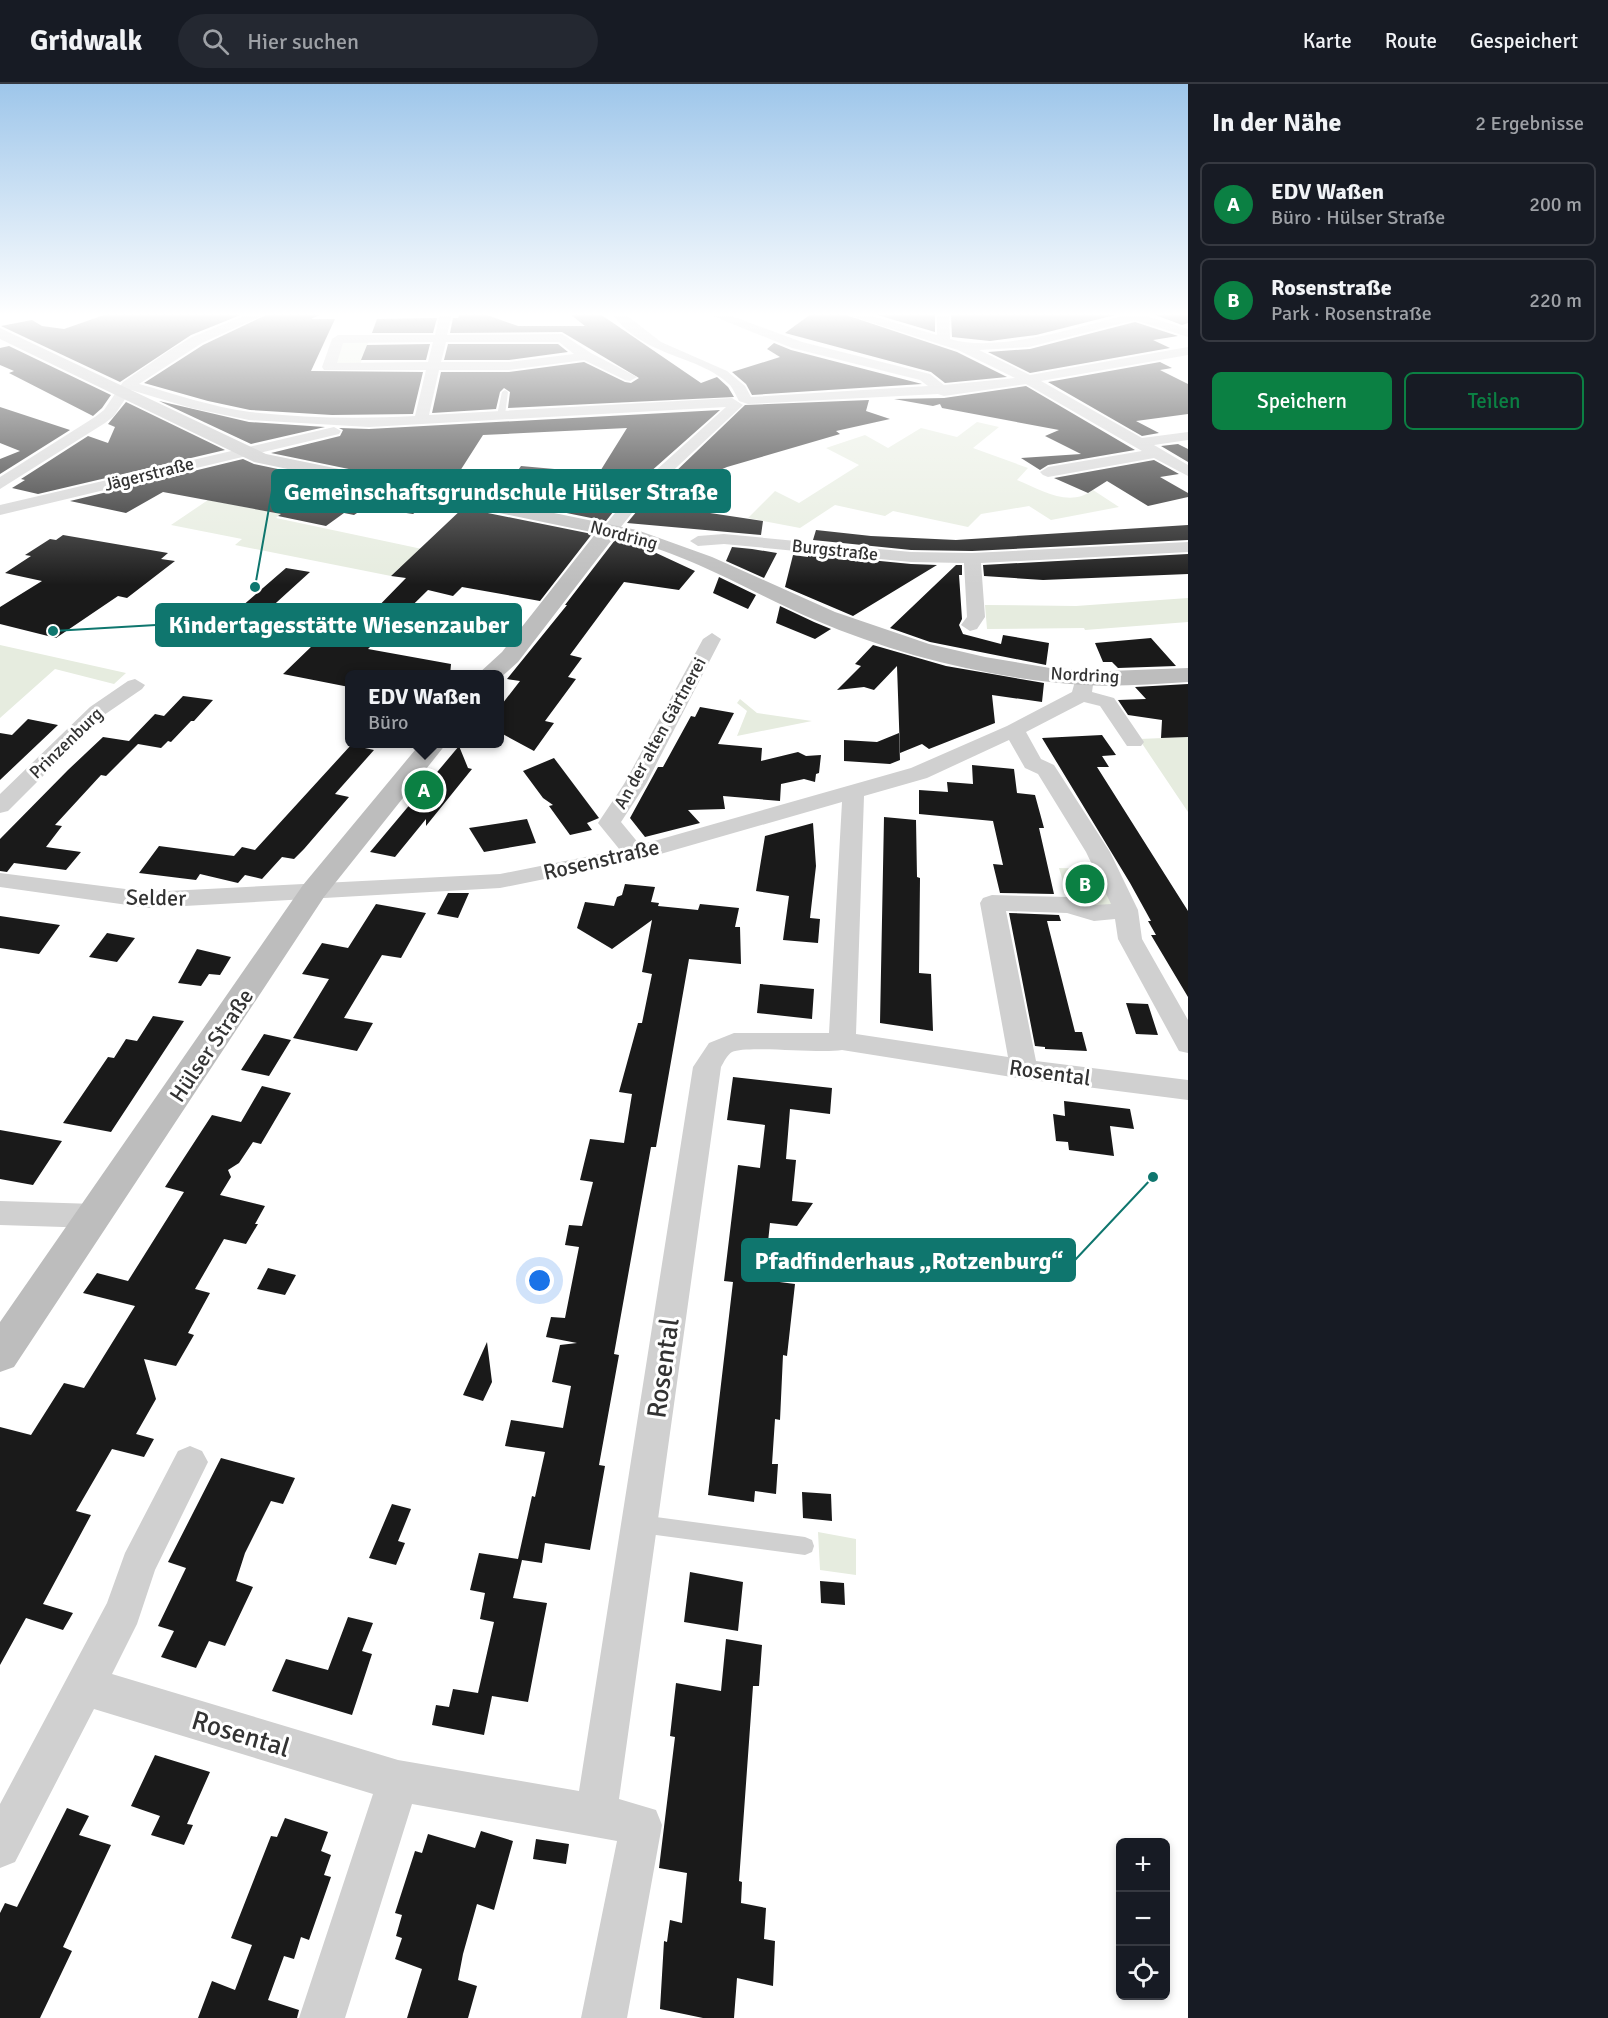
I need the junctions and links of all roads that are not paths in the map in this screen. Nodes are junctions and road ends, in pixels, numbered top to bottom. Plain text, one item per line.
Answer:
1 (114, 404) edge
2 (193, 404) edge
3 (424, 404) edge
4 (503, 404) edge
5 (699, 404) edge
6 (739, 404) edge
7 (1072, 404) edge
8 (149, 405) joint
9 (109, 413) junction
10 (501, 415) junction
11 (421, 419) junction
12 (369, 423) junction
13 (1188, 436) edge
14 (1140, 443) junction
15 (246, 450) junction
16 (1157, 453) junction
17 (1188, 471) edge
18 (1048, 472) dead end
19 (0, 484) edge
20 (0, 510) edge
21 (610, 529) junction
22 (698, 541) dead end
23 (1188, 547) edge
24 (972, 558) junction
25 (550, 604) junction
26 (458, 619) dead end
27 (970, 625) dead end
28 (516, 630) junction
29 (712, 639) dead end
30 (492, 670) edge
31 (495, 670) edge
32 (1188, 675) edge
33 (135, 685) dead end
34 (1083, 686) junction
35 (1014, 730) junction
36 (1134, 742) dead end
37 (430, 748) edge
38 (853, 794) junction
39 (0, 806) edge
40 (635, 854) junction
41 (0, 880) edge
42 (313, 891) junction
43 (1126, 910) junction
44 (842, 1041) junction
45 (1188, 1044) edge
46 (1024, 1069) junction
47 (1188, 1090) edge
48 (0, 1213) edge
49 (95, 1216) junction
50 (0, 1355) edge
51 (190, 1462) dead end
52 (639, 1524) junction
53 (805, 1546) dead end
54 (84, 1686) junction
55 (398, 1781) junction
56 (596, 1815) junction
57 (0, 1847) edge
58 (322, 2018) edge
59 (604, 2018) edge

1 - 9 street
2 - 12 street
3 - 11 street
4 - 10 lane
5 - 10 street
6 - 21 street
7 - 14 street
8 - 9 street
8 - 15 main road, Nordring
9 - 19 street
10 - 11 street
11 - 12 street
12 - 15 street, Jägerstraße
13 - 14 street
14 - 16 street
15 - 20 street, Jägerstraße
15 - 21 main road, Nordring
16 - 17 street
16 - 18 street
21 - 25 main road
21 - 34 main road, Nordring
22 - 24 street, Burgstraße
23 - 24 street, Burgstraße
24 - 27 street
25 - 28 main road
25 - 31 main road
26 - 28 lane
28 - 30 main road
29 - 40 street, An der alten Gärtnerei
32 - 34 main road, Nordring
33 - 39 street, Prinzenburg
34 - 35 street, Rosenstraße
34 - 36 street
35 - 38 street, Rosenstraße
35 - 43 street
37 - 42 main road, Hülser Straße
38 - 40 street, Rosenstraße
38 - 44 street
40 - 42 street, Rosenstraße
41 - 42 street, Selder
42 - 49 main road, Hülser Straße
43 - 45 street
43 - 46 street
44 - 46 street, Rosental
44 - 52 street, Rosental
46 - 47 street, Rosental
48 - 49 street
49 - 50 main road, Hülser Straße
51 - 54 street
52 - 53 lane
52 - 56 street, Rosental
54 - 55 street, Rosental
54 - 57 street
55 - 56 street, Rosental
55 - 58 street
56 - 59 street, Rosental

